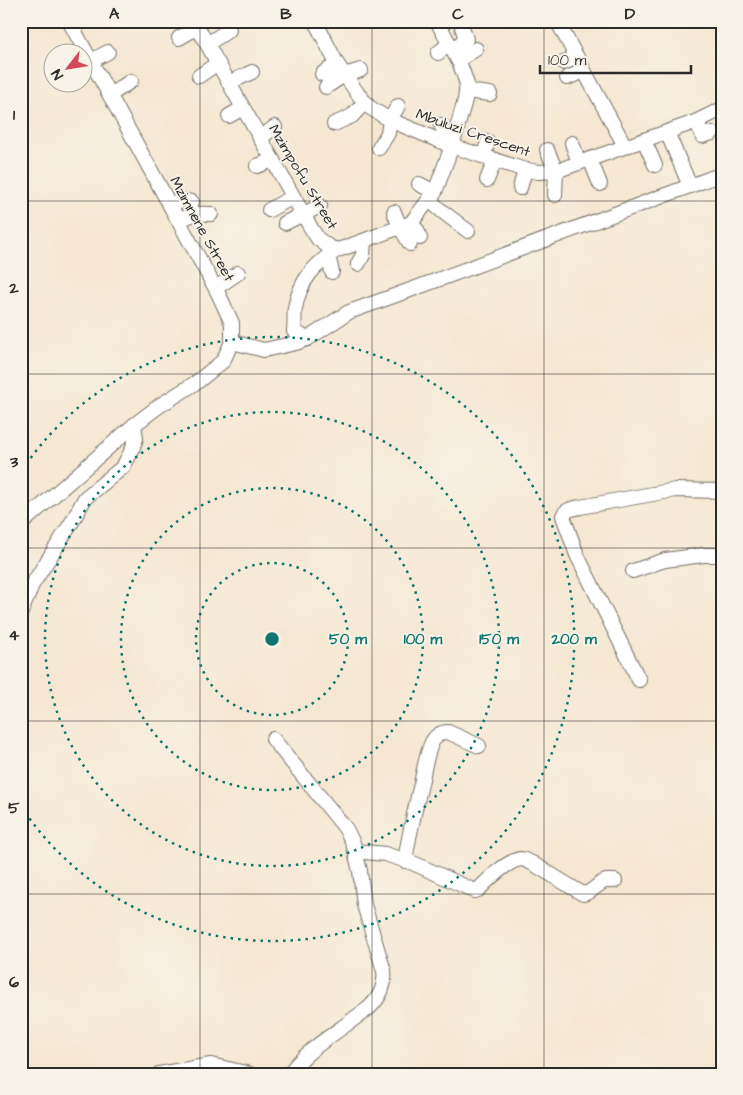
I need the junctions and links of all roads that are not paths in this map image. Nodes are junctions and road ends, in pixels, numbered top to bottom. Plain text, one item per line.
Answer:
1 (69, 21) edge
2 (315, 21) edge
3 (437, 21) edge
4 (557, 21) edge
5 (196, 24) edge
6 (462, 27) dead end
7 (229, 30) dead end
8 (179, 38) dead end
9 (81, 42) edge
10 (207, 44) junction
11 (476, 49) dead end
12 (108, 52) dead end
13 (449, 54) junction
14 (92, 60) edge
15 (92, 63) edge
16 (218, 64) junction
17 (341, 69) junction
18 (361, 70) dead end
19 (584, 71) junction
20 (252, 72) dead end
21 (199, 76) dead end
22 (567, 78) dead end
23 (324, 80) dead end
24 (131, 81) dead end
25 (229, 83) junction
26 (466, 91) junction
27 (490, 94) dead end
28 (110, 95) junction
29 (365, 102) junction
30 (398, 106) dead end
31 (243, 108) junction
32 (721, 111) edge
33 (229, 116) dead end
34 (390, 120) junction
35 (695, 122) junction
36 (334, 124) dead end
37 (441, 125) dead end
38 (275, 127) dead end
39 (667, 132) junction
40 (712, 133) dead end
41 (260, 138) junction
42 (644, 140) junction
43 (488, 142) dead end
44 (572, 143) dead end
45 (449, 145) junction
46 (625, 146) junction
47 (379, 148) dead end
48 (547, 150) dead end
49 (489, 158) junction
50 (273, 160) junction
51 (585, 161) junction
52 (656, 165) dead end
53 (257, 166) dead end
54 (525, 170) junction
55 (556, 171) junction
56 (722, 174) edge
57 (487, 180) dead end
58 (419, 184) dead end
59 (600, 184) dead end
60 (690, 186) junction
61 (520, 188) dead end
62 (555, 195) dead end
63 (432, 196) junction
64 (293, 197) junction
65 (192, 202) dead end
66 (170, 204) junction
67 (320, 206) dead end
68 (269, 210) dead end
69 (394, 212) dead end
70 (211, 214) dead end
71 (303, 214) junction
72 (179, 221) junction
73 (285, 222) dead end
74 (406, 225) junction
75 (468, 231) dead end
76 (353, 240) junction
77 (415, 241) dead end
78 (332, 253) junction
79 (358, 264) dead end
80 (332, 272) dead end
81 (238, 273) dead end
82 (216, 288) junction
83 (307, 339) junction
84 (232, 342) junction
85 (134, 425) junction
86 (722, 491) edge
87 (21, 524) edge
88 (722, 555) edge
89 (633, 571) dead end
90 (21, 612) edge
91 (639, 680) dead end
92 (273, 739) dead end
93 (479, 746) dead end
94 (355, 851) junction
95 (405, 861) junction
96 (615, 881) dead end
97 (159, 1074) edge
98 (250, 1074) edge
99 (289, 1074) edge

1 - 9 street, Mzimnene Street
2 - 17 street, Mbuluzi Crescent
3 - 13 street
4 - 19 street
5 - 8 street
5 - 10 street, Mzimpofu Street
6 - 13 street
7 - 10 street
10 - 16 street, Mzimpofu Street
11 - 13 street
12 - 14 street
13 - 26 street
15 - 28 street, Mzimnene Street
16 - 21 street
16 - 25 street, Mzimpofu Street
17 - 18 street
17 - 23 street
17 - 29 street, Mbuluzi Crescent
19 - 22 street
19 - 46 street
20 - 25 street
24 - 28 street
25 - 31 street, Mzimpofu Street
26 - 27 street
26 - 45 street
28 - 66 street, Mzimnene Street
29 - 34 street, Mbuluzi Crescent
29 - 36 street
30 - 34 street
31 - 33 street
31 - 41 street, Mzimpofu Street
32 - 35 street, Mbuluzi Crescent
34 - 45 street, Mbuluzi Crescent
34 - 47 street
35 - 39 street, Mbuluzi Crescent
35 - 40 street
37 - 45 street
38 - 41 street
39 - 42 street, Mbuluzi Crescent
39 - 60 street
41 - 50 street, Mzimpofu Street
42 - 46 street, Mbuluzi Crescent
42 - 52 street
43 - 49 street
44 - 51 street
45 - 49 street, Mbuluzi Crescent
45 - 63 street
46 - 51 street, Mbuluzi Crescent
48 - 55 street
49 - 54 street, Mbuluzi Crescent
49 - 57 street
50 - 53 street
50 - 64 street, Mzimpofu Street
51 - 55 street, Mbuluzi Crescent
51 - 59 street
54 - 55 street, Mbuluzi Crescent
54 - 61 street
55 - 62 street
56 - 60 street
58 - 63 street
60 - 83 street
63 - 74 street
63 - 75 street
64 - 68 street
64 - 71 street, Mzimpofu Street
65 - 66 street
66 - 72 street, Mzimnene Street
67 - 71 street
69 - 74 street
70 - 72 street
71 - 73 street
71 - 78 street, Mzimpofu Street
72 - 82 street, Mzimnene Street
74 - 76 street, Mzimpofu Street
74 - 77 street
76 - 78 street, Mzimpofu Street
76 - 79 street
78 - 80 street
78 - 83 street
81 - 82 street
82 - 84 street, Mzimnene Street
83 - 84 street
84 - 85 street
85 - 87 street
85 - 90 street
86 - 91 street
88 - 89 street
92 - 94 street
93 - 95 street
94 - 95 street
94 - 99 street
95 - 96 street
97 - 98 street

